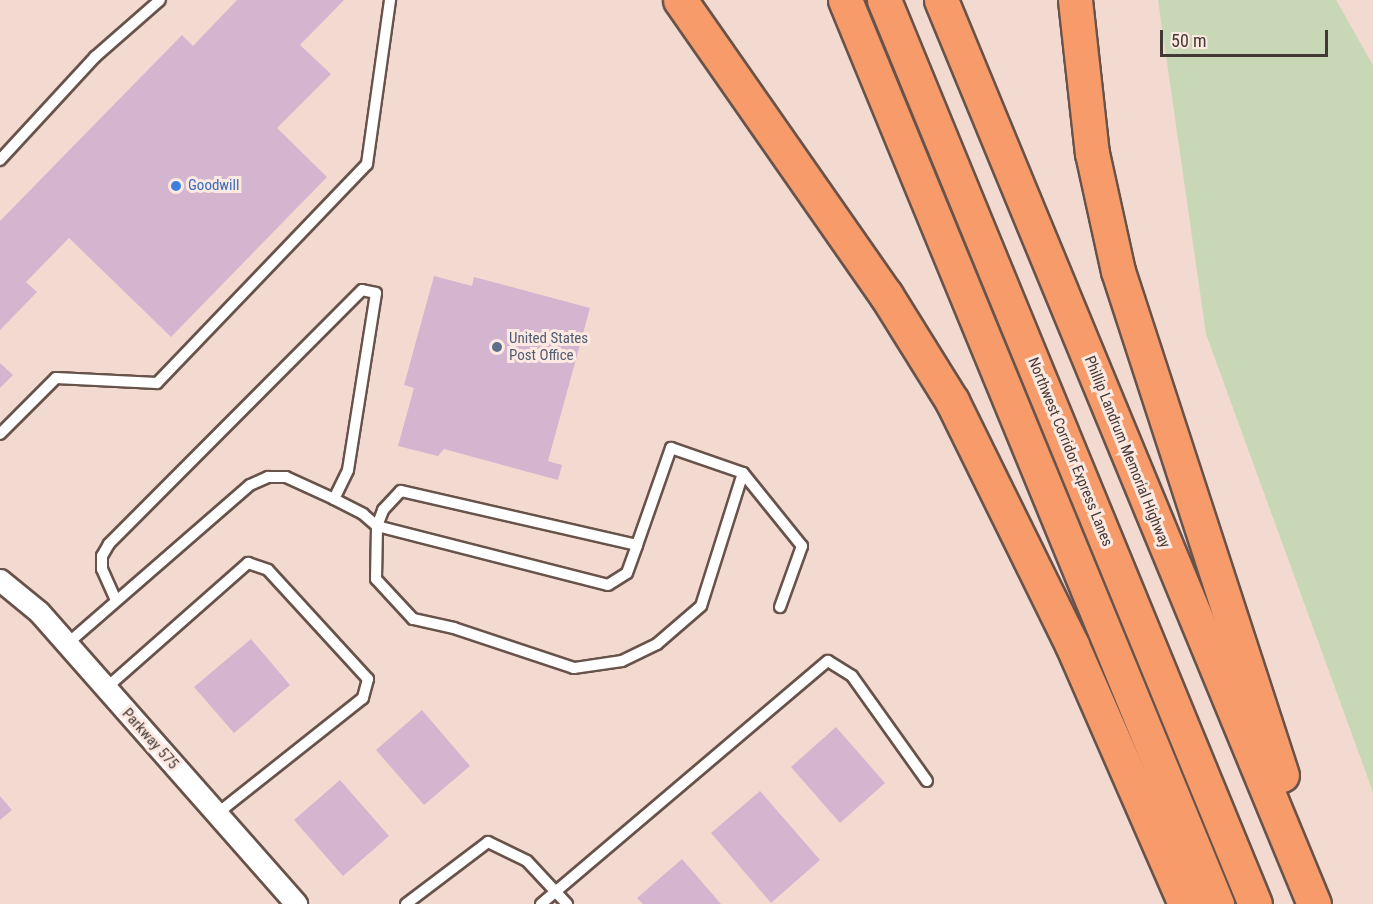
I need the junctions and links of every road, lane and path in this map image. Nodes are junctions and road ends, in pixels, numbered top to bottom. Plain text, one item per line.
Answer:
1 (160, 0) edge
2 (390, 0) edge
3 (680, 0) edge
4 (844, 0) edge
5 (884, 0) edge
6 (941, 0) edge
7 (1075, 0) edge
8 (0, 160) edge
9 (0, 434) edge
10 (743, 472) junction
11 (334, 499) junction
12 (377, 526) junction
13 (637, 545) junction
14 (0, 580) edge
15 (116, 600) junction
16 (780, 607) dead end
17 (68, 644) junction
18 (105, 689) junction
19 (927, 781) dead end
20 (218, 813) junction
21 (556, 892) junction
22 (296, 904) edge
23 (406, 904) edge
24 (541, 904) edge
25 (567, 904) edge
26 (1185, 904) edge
27 (1216, 904) edge
28 (1255, 904) edge
29 (1314, 904) edge
30 (1324, 904) edge

1 - 8 lane
2 - 9 lane
3 - 26 highway
4 - 27 highway
5 - 28 highway, Northwest Corridor Express Lanes
6 - 29 highway, Phillip Landrum Memorial Highway
7 - 30 highway
10 - 12 lane
10 - 13 lane
10 - 16 lane
11 - 12 lane
11 - 15 lane
11 - 15 lane
12 - 13 lane
12 - 13 lane
14 - 17 street, Parkway 575
15 - 17 lane
17 - 18 street, Parkway 575
18 - 20 street, Parkway 575
18 - 20 lane
19 - 21 lane
20 - 22 street, Parkway 575
21 - 23 lane
21 - 24 lane
21 - 25 lane

